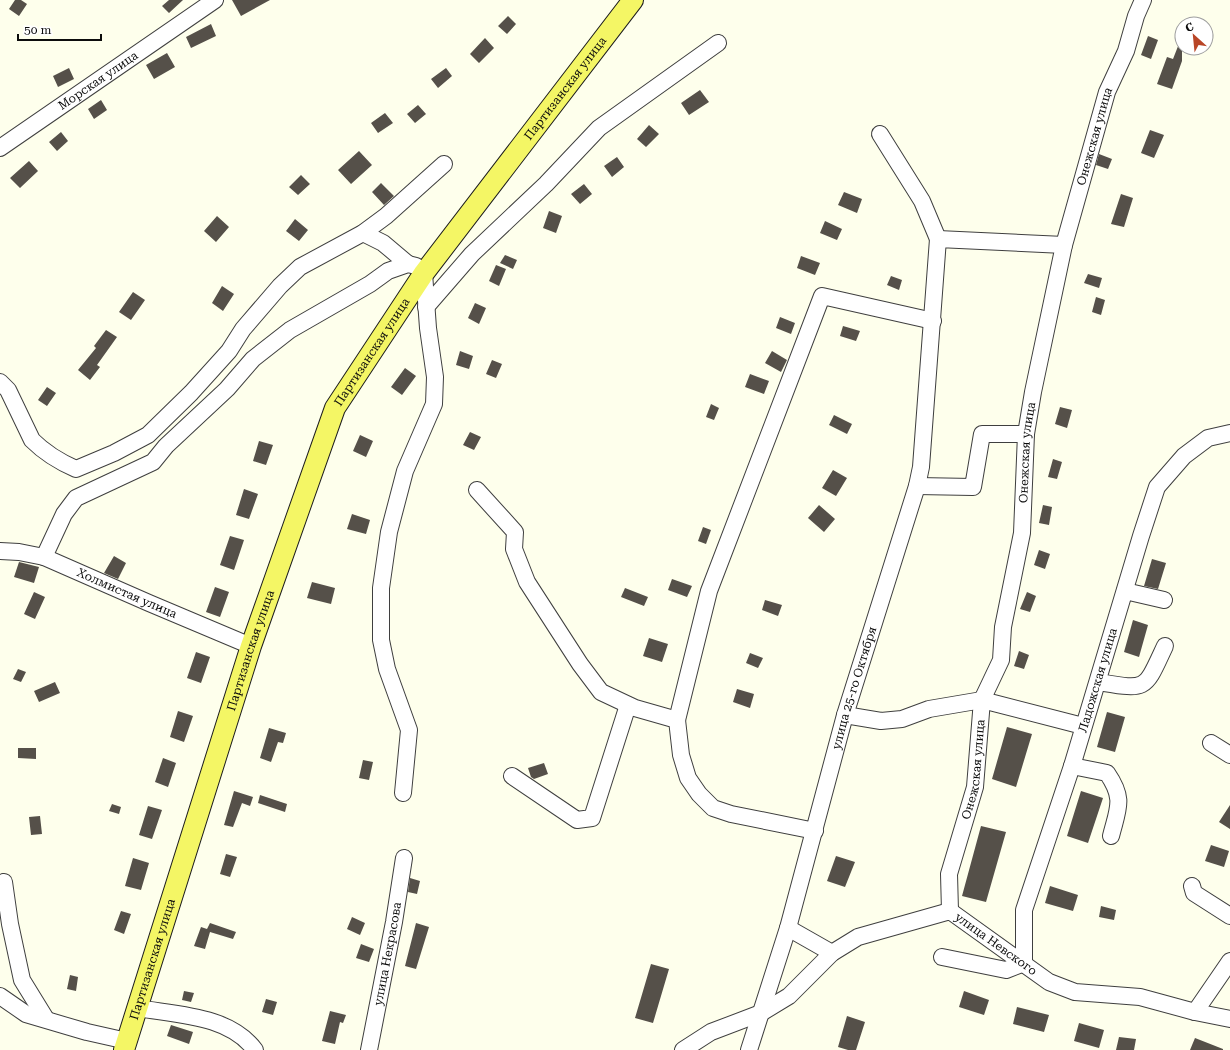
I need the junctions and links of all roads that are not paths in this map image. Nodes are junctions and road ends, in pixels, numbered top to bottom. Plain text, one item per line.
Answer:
1 (215, 0) edge
2 (633, 0) edge
3 (1143, 0) edge
4 (718, 43) dead end
5 (880, 134) dead end
6 (0, 148) edge
7 (444, 164) dead end
8 (363, 233) junction
9 (938, 238) junction
10 (1064, 245) junction
11 (416, 268) junction
12 (426, 307) junction
13 (933, 321) junction
14 (0, 382) edge
15 (1230, 433) edge
16 (1026, 434) junction
17 (917, 486) junction
18 (477, 490) dead end
19 (0, 551) edge
20 (44, 557) junction
21 (1126, 591) junction
22 (1164, 600) dead end
23 (251, 646) junction
24 (1165, 646) dead end
25 (1098, 682) junction
26 (982, 700) junction
27 (628, 705) junction
28 (845, 715) junction
29 (677, 720) junction
30 (1083, 726) junction
31 (1211, 743) dead end
32 (1230, 755) edge
33 (1072, 766) junction
34 (512, 776) dead end
35 (403, 792) dead end
36 (815, 831) junction
37 (1111, 836) dead end
38 (404, 858) dead end
39 (4, 882) dead end
40 (1192, 886) dead end
41 (950, 911) junction
42 (1230, 916) edge
43 (788, 928) junction
44 (832, 953) junction
45 (942, 957) dead end
46 (1230, 961) edge
47 (1024, 963) junction
48 (0, 996) edge
49 (137, 1008) junction
50 (1195, 1012) junction
51 (761, 1013) junction
52 (1230, 1019) edge
53 (46, 1020) junction
54 (126, 1045) edge
55 (255, 1050) edge
56 (369, 1050) edge
57 (683, 1050) edge
58 (749, 1050) edge

1 - 6 street, Морская улица
2 - 11 main road, Партизанская улица
3 - 10 street, Онежская улица
4 - 12 street
5 - 9 street
7 - 8 street
8 - 11 street
8 - 14 street
9 - 10 street
9 - 13 street, улица 25-го Октября
10 - 16 street, Онежская улица
11 - 12 street, Партизанская улица
11 - 20 street
11 - 23 main road, Партизанская улица
12 - 35 street, Партизанская улица
13 - 17 street, улица 25-го Октября
13 - 29 street
15 - 21 street, Ладожская улица
16 - 17 street
16 - 26 street, Онежская улица
17 - 28 street, улица 25-го Октября
18 - 27 street
19 - 20 street, Холмистая улица
20 - 23 street, Холмистая улица
21 - 22 street
21 - 25 street, Ладожская улица
23 - 49 main road, Партизанская улица
24 - 25 street
25 - 30 street, Ладожская улица
26 - 28 street
26 - 30 street
26 - 41 street, Онежская улица
27 - 29 street
27 - 34 street
28 - 36 street, улица 25-го Октября
29 - 36 street
30 - 33 street, Ладожская улица
31 - 32 street
33 - 37 street
33 - 47 street, Ладожская улица
36 - 43 street, улица 25-го Октября
38 - 56 street, улица Некрасова
39 - 53 street
40 - 42 street
41 - 44 street, улица Невского
41 - 47 street, улица Невского
43 - 44 street
43 - 51 street, улица 25-го Октября
44 - 51 street, улица Невского
45 - 47 street
46 - 50 street
47 - 50 street, улица Невского
48 - 53 street
49 - 54 main road, Партизанская улица
49 - 55 street
50 - 52 street, улица Невского
51 - 57 street, улица Невского
51 - 58 street, улица 25-го Октября
53 - 54 street

